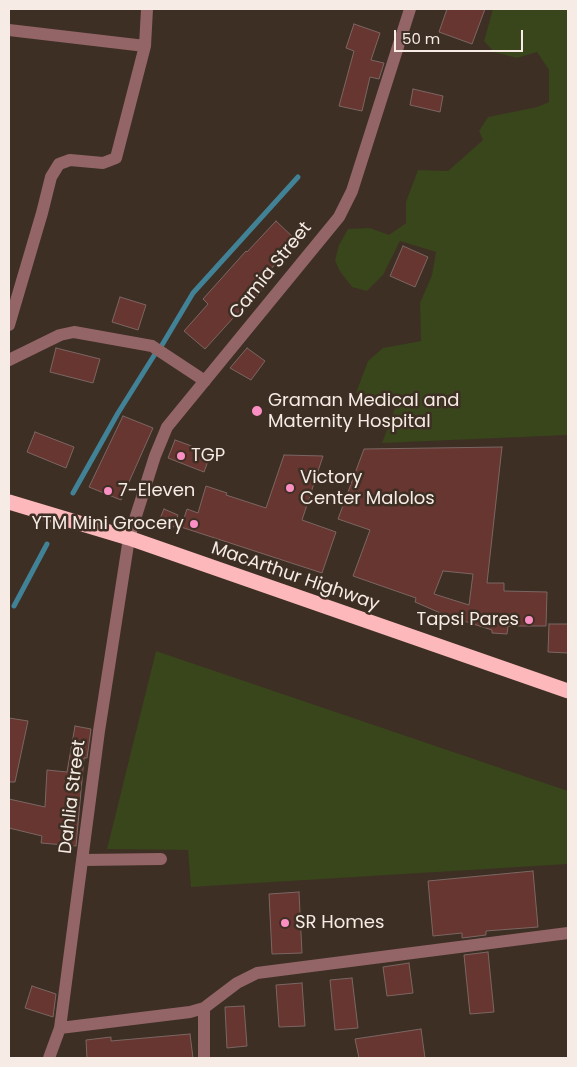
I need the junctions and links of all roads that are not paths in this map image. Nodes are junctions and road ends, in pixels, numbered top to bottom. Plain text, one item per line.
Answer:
1 (147, 9) edge
2 (410, 9) edge
3 (9, 30) edge
4 (144, 46) junction
5 (9, 325) edge
6 (9, 360) edge
7 (205, 381) junction
8 (9, 502) edge
9 (129, 538) junction
10 (568, 692) edge
11 (161, 859) dead end
12 (83, 860) junction
13 (568, 933) edge
14 (204, 1008) junction
15 (60, 1028) junction
16 (49, 1058) edge
17 (204, 1058) edge

1 - 4 street
2 - 7 street, Camia Street
3 - 4 street
4 - 5 street
6 - 7 street
7 - 9 street, Camia Street
8 - 9 highway, MacArthur Highway
9 - 10 highway, MacArthur Highway
9 - 12 street, Dahlia Street
11 - 12 street
12 - 15 street, Dahlia Street
13 - 14 street
14 - 15 street
14 - 17 street
15 - 16 street, Dahlia Street

